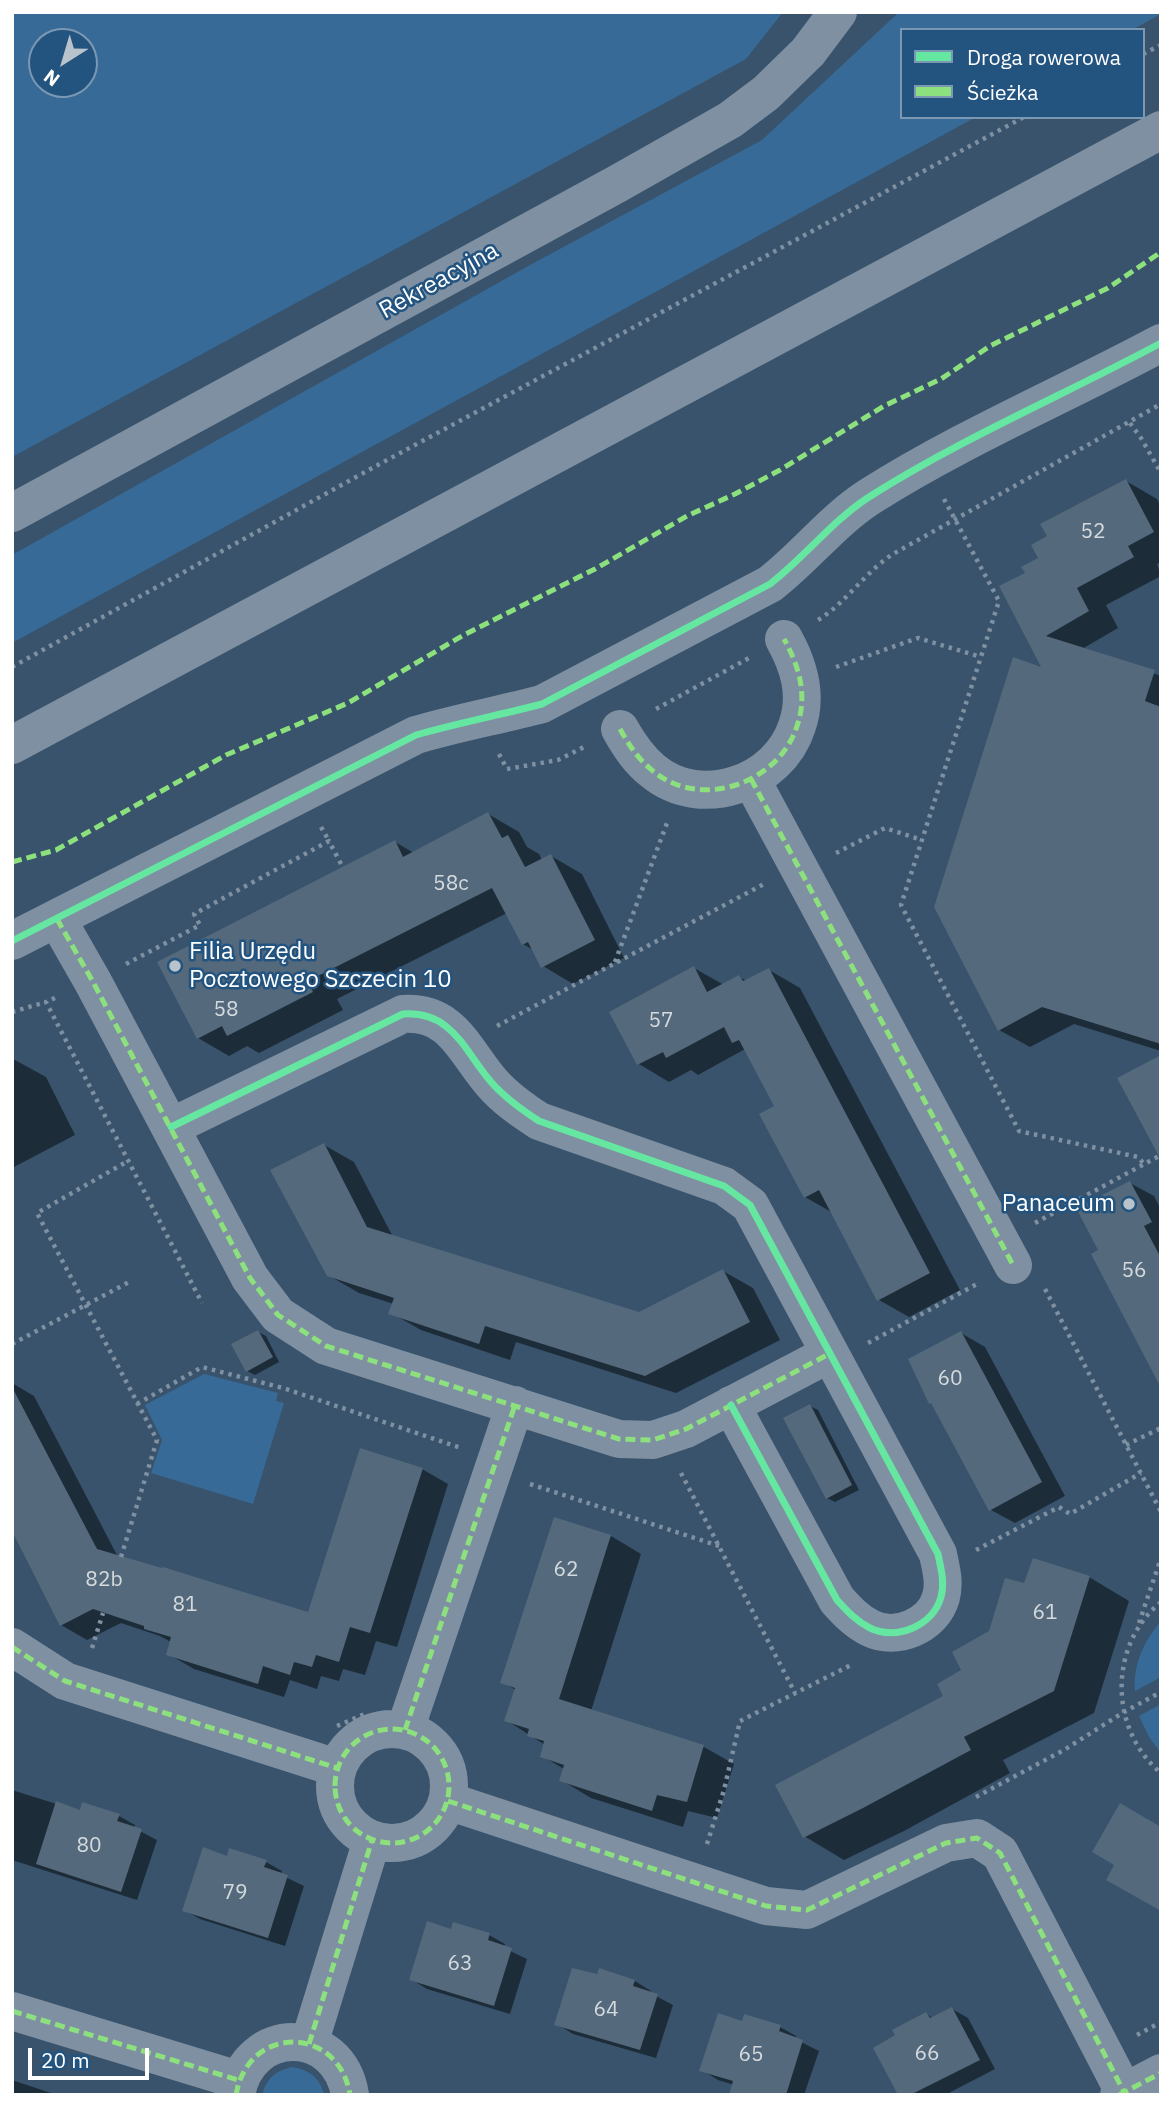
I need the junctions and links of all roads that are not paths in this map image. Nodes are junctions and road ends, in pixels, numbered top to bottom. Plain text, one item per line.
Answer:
1 (838, 12) edge
2 (1161, 131) edge
3 (1161, 343) edge
4 (12, 513) edge
5 (784, 639) dead end
6 (620, 729) dead end
7 (12, 745) edge
8 (751, 779) junction
9 (57, 919) junction
10 (12, 941) edge
11 (171, 1127) junction
12 (1018, 1262) road end
13 (831, 1358) junction
14 (514, 1405) junction
15 (731, 1405) junction
16 (12, 1647) edge
17 (390, 1720) junction
18 (337, 1768) junction
19 (448, 1801) junction
20 (372, 1840) junction
21 (12, 2011) edge
22 (309, 2044) junction
23 (1161, 2073) edge
24 (237, 2088) edge
25 (1121, 2093) edge
26 (350, 2095) edge

1 - 4 street, Rekreacyjna
2 - 7 street
3 - 9 street
5 - 8 street
6 - 8 street
8 - 12 street
9 - 10 street
9 - 11 street
11 - 13 street
11 - 14 street
13 - 15 street
13 - 15 street
14 - 15 street
14 - 17 street
16 - 18 street
17 - 18 street
17 - 19 street
18 - 20 street
19 - 20 street
19 - 25 street
20 - 22 street
21 - 24 street
22 - 24 street
22 - 26 street
23 - 25 street

